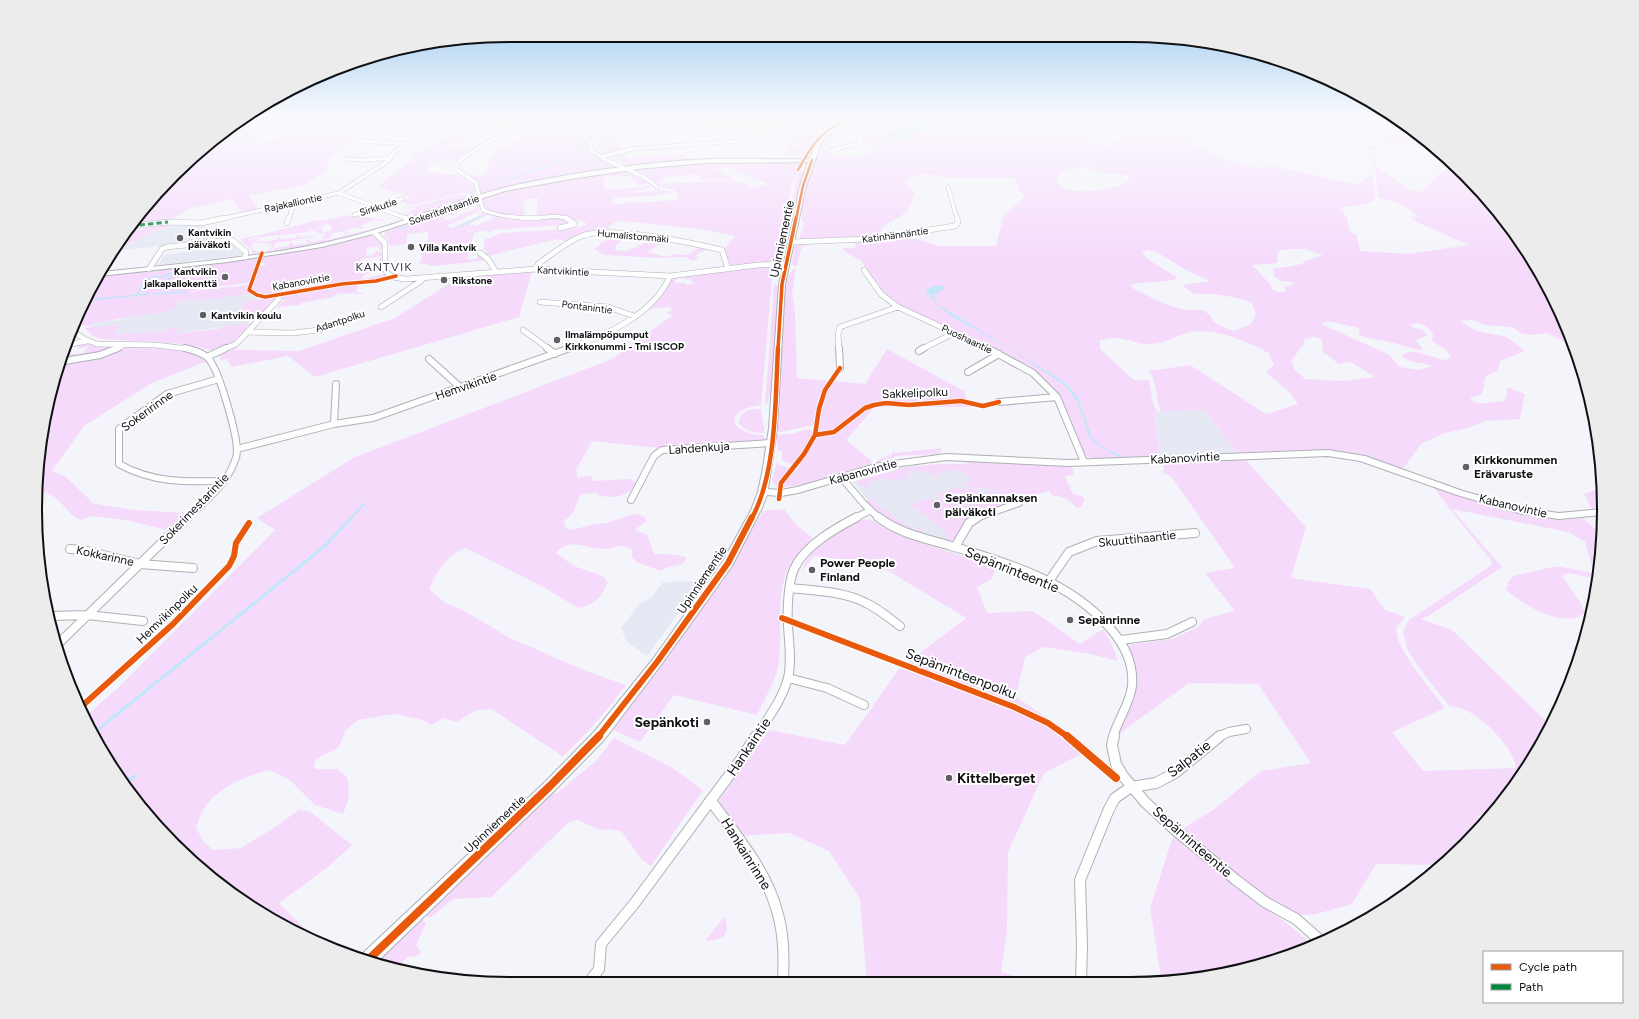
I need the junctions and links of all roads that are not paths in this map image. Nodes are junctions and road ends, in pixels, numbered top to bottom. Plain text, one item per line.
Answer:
1 (380, 165) edge
2 (456, 165) edge
3 (618, 165) edge
4 (672, 165) edge
5 (811, 165) edge
6 (628, 169) junction
7 (657, 187) dead end
8 (948, 187) dead end
9 (339, 193) junction
10 (479, 198) junction
11 (402, 199) dead end
12 (294, 203) junction
13 (378, 207) junction
14 (354, 214) dead end
15 (414, 220) junction
16 (287, 223) dead end
17 (139, 225) edge
18 (560, 228) dead end
19 (375, 233) junction
20 (792, 242) junction
21 (480, 253) dead end
22 (245, 257) junction
23 (786, 264) junction
24 (149, 269) junction
25 (536, 269) junction
26 (728, 269) junction
27 (864, 270) dead end
28 (496, 272) junction
29 (107, 273) edge
30 (670, 276) junction
31 (423, 278) junction
32 (279, 299) dead end
33 (540, 302) dead end
34 (381, 307) dead end
35 (898, 307) junction
36 (363, 314) dead end
37 (634, 316) junction
38 (523, 330) dead end
39 (247, 332) junction
40 (954, 333) junction
41 (77, 334) edge
42 (87, 341) junction
43 (73, 344) edge
44 (123, 345) junction
45 (918, 352) dead end
46 (555, 354) junction
47 (999, 354) junction
48 (207, 357) junction
49 (429, 359) dead end
50 (66, 361) edge
51 (840, 368) dead end
52 (968, 372) dead end
53 (219, 379) junction
54 (336, 384) dead end
55 (462, 388) junction
56 (1057, 397) junction
57 (999, 402) dead end
58 (334, 424) junction
59 (771, 441) junction
60 (237, 449) junction
61 (1084, 462) junction
62 (841, 477) junction
63 (224, 481) junction
64 (763, 492) junction
65 (631, 500) dead end
66 (1019, 503) dead end
67 (869, 511) junction
68 (1597, 512) edge
69 (1195, 533) dead end
70 (955, 547) junction
71 (70, 549) dead end
72 (140, 564) junction
73 (193, 568) dead end
74 (1049, 581) junction
75 (790, 588) junction
76 (87, 615) junction
77 (55, 616) edge
78 (143, 621) dead end
79 (1192, 622) dead end
80 (900, 626) dead end
81 (1121, 640) junction
82 (61, 641) edge
83 (788, 678) junction
84 (864, 705) dead end
85 (1246, 729) dead end
86 (1131, 787) junction
87 (711, 801) junction
88 (1317, 937) edge
89 (372, 956) edge
90 (593, 977) edge
91 (783, 977) edge
92 (1081, 977) edge

1 - 9 street
2 - 10 street
3 - 6 street
4 - 6 street, Sokeritehtaantie
5 - 20 street, Upinniementie
6 - 7 street
6 - 10 street, Sokeritehtaantie
8 - 20 street, Katinhännäntie
9 - 12 street, Rajakalliontie
9 - 13 street, Rajakalliontie
10 - 15 street, Sokeritehtaantie
10 - 18 street
11 - 13 street, Sirkkutie
12 - 16 street
12 - 17 street, Rajakalliontie
13 - 14 street, Sirkkutie
13 - 15 street, Rajakalliontie
15 - 19 street, Sokeritehtaantie
19 - 22 street, Sokeritehtaantie
19 - 31 street, Kantvikintie
20 - 23 street, Upinniementie
21 - 28 street
22 - 24 street, Sokeritehtaantie
22 - 24 street
23 - 26 street, Kantvikintie
23 - 59 street, Upinniementie
24 - 29 street, Sokeritehtaantie
25 - 26 street, Humalistonmäki
25 - 28 street, Kantvikintie
25 - 30 street, Kantvikintie
26 - 30 street, Kantvikintie
27 - 35 street, Puoshaantie
28 - 31 street, Kantvikintie
30 - 37 street, Hemvikintie
31 - 34 street
32 - 39 street
33 - 37 street, Pontanintie
35 - 40 street, Puoshaantie
35 - 51 street
36 - 39 street, Adantpolku
37 - 46 street, Hemvikintie
38 - 46 street
39 - 48 street
40 - 45 street
40 - 47 street, Puoshaantie
41 - 42 street
42 - 43 street
42 - 44 street
44 - 48 street
44 - 50 street
46 - 55 street, Hemvikintie
47 - 52 street
47 - 56 street, Puoshaantie
48 - 53 street, Sokerimestarintie
49 - 55 street
53 - 60 street, Sokerimestarintie
53 - 63 street, Sokeririnne
54 - 58 street
55 - 58 street, Hemvikintie
56 - 57 street
56 - 61 street, Puoshaantie
58 - 60 street, Hemvikintie
59 - 64 street, Upinniementie
59 - 65 street, Lahdenkuja
60 - 63 street, Sokerimestarintie
61 - 62 street, Kabanovintie
61 - 68 street, Kabanovintie
62 - 64 street, Kabanovintie
62 - 67 street, Sepänrinteentie
63 - 72 street, Sokerimestarintie
64 - 89 street, Upinniementie
66 - 70 street
67 - 70 street, Sepänrinteentie
67 - 75 street, Hankaintie
69 - 74 street, Skuuttihaantie
70 - 74 street, Sepänrinteentie
71 - 72 street, Kokkarinne
72 - 73 street, Kokkarinne
72 - 76 street, Sokerimestarintie
74 - 81 street, Sepänrinteentie
75 - 80 street
75 - 83 street, Hankaintie
76 - 77 street
76 - 78 street
76 - 82 street, Sokerimestarintie
79 - 81 street
81 - 86 street, Sepänrinteentie
83 - 84 street
83 - 87 street, Hankaintie
85 - 86 street, Salpatie
86 - 88 street, Sepänrinteentie
86 - 92 street
87 - 90 street, Hankaintie
87 - 91 street, Hankainrinne

